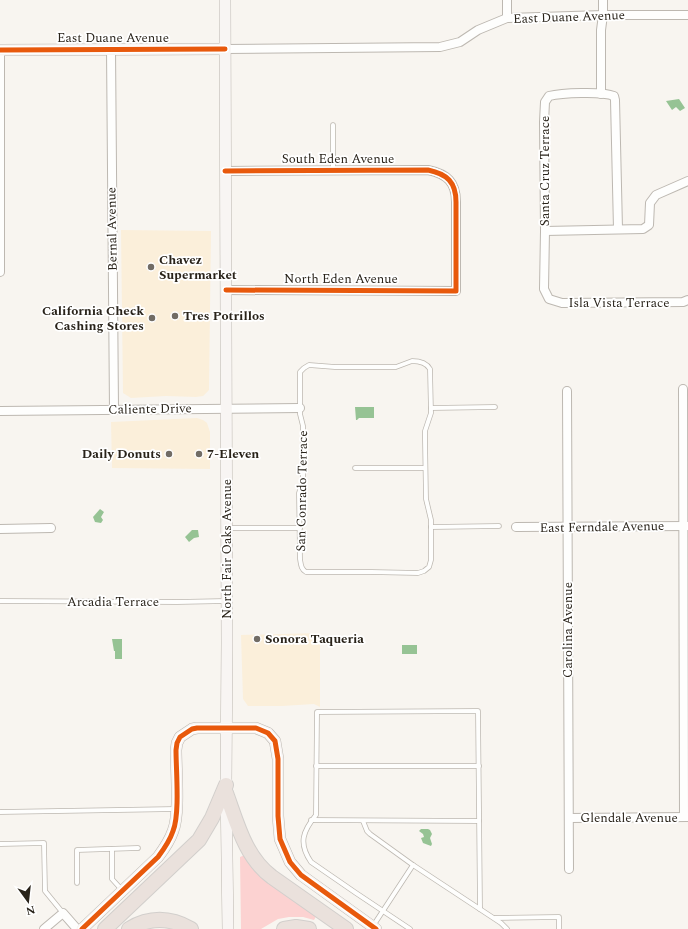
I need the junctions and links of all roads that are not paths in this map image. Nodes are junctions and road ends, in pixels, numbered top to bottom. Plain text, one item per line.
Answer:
1 (225, 0) edge
2 (507, 0) edge
3 (603, 0) edge
4 (603, 15) junction
5 (688, 15) edge
6 (507, 18) junction
7 (111, 49) junction
8 (225, 49) junction
9 (0, 50) edge
10 (601, 94) junction
11 (333, 125) dead end
12 (333, 170) junction
13 (225, 171) junction
14 (688, 181) edge
15 (618, 229) junction
16 (545, 231) junction
17 (0, 272) edge
18 (226, 290) junction
19 (456, 291) joint
20 (549, 299) joint
21 (688, 300) edge
22 (683, 389) dead end
23 (567, 391) dead end
24 (495, 407) dead end
25 (226, 408) junction
26 (300, 408) junction
27 (431, 408) junction
28 (114, 409) junction
29 (0, 411) edge
30 (355, 468) dead end
31 (425, 468) junction
32 (499, 526) dead end
33 (686, 526) edge
34 (431, 527) junction
35 (516, 527) dead end
36 (568, 527) junction
37 (0, 528) edge
38 (51, 528) dead end
39 (226, 528) junction
40 (300, 528) junction
41 (227, 601) junction
42 (0, 602) edge
43 (226, 727) junction
44 (316, 766) junction
45 (479, 766) junction
46 (226, 789) junction
47 (176, 809) junction
48 (0, 812) edge
49 (686, 817) edge
50 (569, 818) junction
51 (311, 820) junction
52 (363, 821) junction
53 (479, 821) junction
54 (0, 844) edge
55 (138, 848) dead end
56 (112, 849) junction
57 (413, 865) junction
58 (570, 869) dead end
59 (77, 883) dead end
60 (122, 891) junction
61 (480, 909) junction
62 (383, 910) junction
63 (63, 913) junction
64 (494, 918) junction
65 (374, 928) edge
66 (44, 929) edge
67 (77, 929) edge
68 (82, 929) edge
69 (105, 929) edge
70 (128, 929) edge
71 (191, 929) edge
72 (228, 929) edge
73 (284, 929) edge
74 (310, 929) edge
75 (346, 929) edge
76 (410, 929) edge
77 (506, 929) edge
78 (560, 929) edge

1 - 8 main road, North Fair Oaks Avenue
2 - 6 street
3 - 4 street
4 - 5 street, East Duane Avenue
4 - 6 street, East Duane Avenue
4 - 10 street
6 - 8 street, East Duane Avenue
7 - 8 main road, East Duane Avenue
7 - 9 main road, East Duane Avenue
7 - 28 street, Bernal Avenue
8 - 13 main road, North Fair Oaks Avenue
9 - 17 street
10 - 15 street
10 - 16 street, Santa Cruz Terrace
11 - 12 lane
12 - 13 street, South Eden Avenue
12 - 19 street, South Eden Avenue
13 - 18 main road, North Fair Oaks Avenue
14 - 15 street
15 - 16 street
16 - 20 street, Santa Cruz Terrace
18 - 19 street, North Eden Avenue
18 - 25 main road, North Fair Oaks Avenue
20 - 21 street, Isla Vista Terrace
22 - 33 street
23 - 36 street, Carolina Avenue
24 - 27 lane
25 - 26 street, Caliente Drive
25 - 28 street, Caliente Drive
25 - 39 main road, North Fair Oaks Avenue
26 - 27 lane, San Conrado Terrace
26 - 40 lane, San Conrado Terrace
27 - 31 lane, San Conrado Terrace
28 - 29 street, Caliente Drive
30 - 31 lane
31 - 34 lane, San Conrado Terrace
32 - 34 lane
33 - 36 street, East Ferndale Avenue
33 - 49 street
34 - 40 lane, San Conrado Terrace
35 - 36 street, East Ferndale Avenue
36 - 50 street, Carolina Avenue
37 - 38 street
39 - 40 lane
39 - 41 main road, North Fair Oaks Avenue
41 - 42 lane, Arcadia Terrace
41 - 43 main road, North Fair Oaks Avenue
43 - 46 main road, North Fair Oaks Avenue
43 - 47 main road
43 - 65 main road
44 - 45 lane
44 - 45 lane
44 - 51 lane
45 - 53 lane
46 - 69 highway
46 - 72 main road, North Fair Oaks Avenue
46 - 75 highway
47 - 48 lane
47 - 60 main road
49 - 50 street, Glendale Avenue
50 - 58 street, Carolina Avenue
51 - 52 lane
51 - 62 lane
52 - 53 lane
52 - 57 lane
53 - 61 lane
54 - 63 lane
55 - 56 lane
56 - 59 lane
56 - 60 lane
57 - 61 lane
57 - 62 lane
60 - 68 main road
61 - 64 lane
62 - 65 lane
62 - 76 lane
63 - 66 street
63 - 67 street
64 - 77 lane
64 - 78 lane
70 - 71 highway
73 - 74 highway

